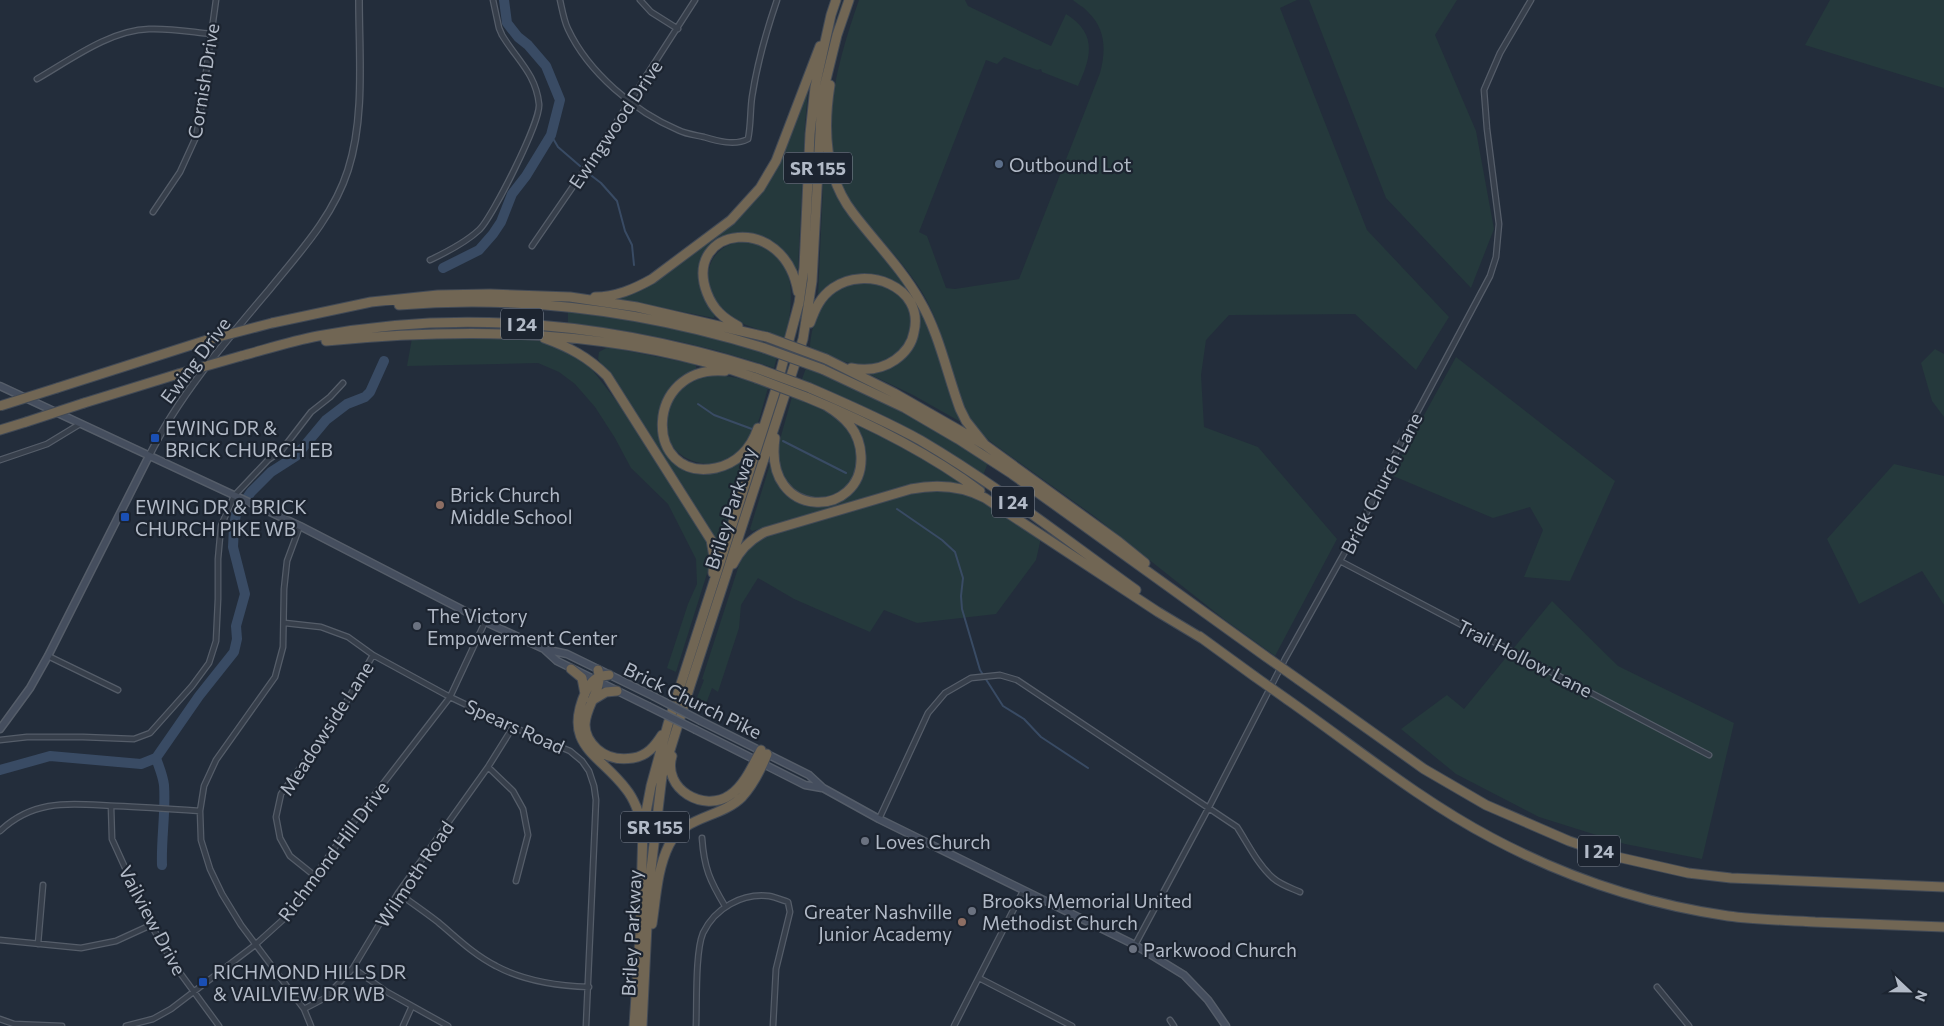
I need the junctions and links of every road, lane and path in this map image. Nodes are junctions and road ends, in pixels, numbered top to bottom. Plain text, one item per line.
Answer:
1 (216, 0) edge
2 (359, 0) edge
3 (493, 0) edge
4 (560, 0) edge
5 (640, 0) edge
6 (695, 0) edge
7 (777, 0) edge
8 (836, 0) edge
9 (849, 0) edge
10 (1531, 0) edge
11 (831, 15) junction
12 (678, 29) junction
13 (211, 34) junction
14 (837, 35) junction
15 (37, 79) dead end
16 (630, 101) junction
17 (153, 212) dead end
18 (532, 246) dead end
19 (430, 260) dead end
20 (570, 296) junction
21 (800, 303) junction
22 (320, 314) junction
23 (754, 333) junction
24 (534, 334) junction
25 (803, 339) junction
26 (281, 345) junction
27 (839, 365) junction
28 (743, 374) junction
29 (758, 374) junction
30 (343, 383) dead end
31 (0, 386) edge
32 (775, 392) junction
33 (808, 392) junction
34 (825, 405) junction
35 (0, 406) edge
36 (780, 409) junction
37 (80, 424) junction
38 (0, 430) edge
39 (985, 445) junction
40 (149, 456) junction
41 (0, 460) edge
42 (236, 497) junction
43 (1012, 514) junction
44 (300, 526) junction
45 (1340, 561) junction
46 (712, 585) junction
47 (718, 598) junction
48 (1198, 608) junction
49 (485, 622) junction
50 (284, 623) junction
51 (1203, 639) junction
52 (544, 649) junction
53 (373, 655) junction
54 (48, 656) junction
55 (571, 669) junction
56 (600, 676) junction
57 (690, 686) junction
58 (118, 690) dead end
59 (617, 691) junction
60 (450, 697) junction
61 (588, 698) junction
62 (668, 724) junction
63 (513, 727) junction
64 (0, 729) edge
65 (0, 740) edge
66 (764, 752) junction
67 (1709, 755) dead end
68 (759, 762) junction
69 (488, 767) junction
70 (823, 788) junction
71 (110, 806) junction
72 (1209, 807) junction
73 (200, 811) junction
74 (879, 819) junction
75 (644, 828) junction
76 (0, 831) edge
77 (702, 838) dead end
78 (315, 876) junction
79 (516, 881) dead end
80 (43, 885) dead end
81 (1944, 886) edge
82 (1023, 891) junction
83 (1300, 892) dead end
84 (398, 893) junction
85 (725, 906) junction
86 (151, 925) junction
87 (1944, 927) edge
88 (0, 940) edge
89 (38, 944) junction
90 (256, 945) junction
91 (1135, 945) junction
92 (354, 968) junction
93 (645, 971) junction
94 (979, 978) junction
95 (1657, 986) dead end
96 (589, 987) junction
97 (193, 992) junction
98 (412, 1006) junction
99 (304, 1009) junction
100 (0, 1019) edge
101 (1170, 1020) dead end
102 (62, 1026) edge
103 (126, 1026) edge
104 (219, 1026) edge
105 (310, 1026) edge
106 (403, 1026) edge
107 (448, 1026) edge
108 (586, 1026) edge
109 (634, 1026) edge
110 (642, 1026) edge
111 (696, 1026) edge
112 (773, 1026) edge
113 (954, 1026) edge
114 (1072, 1026) edge
115 (1174, 1026) edge
116 (1226, 1026) edge
117 (1689, 1026) edge

1 - 13 street, Cornish Drive
2 - 40 street, Ewing Drive
3 - 19 street
4 - 16 street
5 - 12 street
6 - 12 street, Ewingwood Drive
7 - 16 street
8 - 11 highway, Briley Parkway / SR 155
9 - 14 highway, Briley Parkway / SR 155
10 - 45 street, Brick Church Lane
11 - 20 highway
11 - 21 highway, Briley Parkway / SR 155
12 - 16 street, Ewingwood Drive
13 - 15 street
13 - 17 street, Cornish Drive
14 - 25 highway, Briley Parkway / SR 155
14 - 39 highway
16 - 18 street, Ewingwood Drive
20 - 22 highway
20 - 23 highway
21 - 23 highway
21 - 32 highway, Briley Parkway / SR 155
22 - 35 highway, I 24, bridge
22 - 48 highway, I 24, bridge
23 - 27 highway, bridge
24 - 26 highway
24 - 28 highway
24 - 46 highway
25 - 27 highway
25 - 36 highway, Briley Parkway / SR 155
26 - 29 highway, I 24
26 - 38 highway, I 24, bridge
27 - 39 highway
28 - 29 highway
28 - 32 highway
29 - 33 highway, I 24, bridge
30 - 42 street
31 - 37 main road, Brick Church Pike
32 - 46 highway, Briley Parkway / SR 155
33 - 34 highway
33 - 51 highway, I 24
34 - 36 highway
34 - 43 highway
36 - 47 highway, Briley Parkway / SR 155
37 - 40 main road, Brick Church Pike
37 - 41 street
39 - 48 highway
40 - 42 main road, Brick Church Pike
40 - 54 main road, Ewing Drive
42 - 44 main road, Brick Church Pike
42 - 65 street
43 - 47 highway
43 - 51 highway
44 - 49 main road, Brick Church Pike
44 - 50 street
45 - 67 street, Trail Hollow Lane
45 - 72 street, Brick Church Lane
46 - 62 highway, Briley Parkway / SR 155
47 - 57 highway, Briley Parkway / SR 155
48 - 81 highway, I 24, bridge
49 - 52 main road, Brick Church Pike
49 - 60 street, Richmond Hill Drive
50 - 53 street, Spears Road
50 - 73 street
51 - 87 highway, I 24, bridge
52 - 55 main road, Brick Church Pike
52 - 56 main road, Brick Church Pike
53 - 60 street, Spears Road
53 - 78 street, Meadowside Lane
54 - 58 street
54 - 64 main road, Ewing Drive
55 - 56 main road, Brick Church Pike
55 - 61 highway
56 - 59 main road, Brick Church Pike
56 - 61 highway
56 - 66 main road, Brick Church Pike, bridge
57 - 68 highway
57 - 93 highway, Briley Parkway / SR 155
59 - 61 highway
59 - 68 main road, Brick Church Pike, bridge
60 - 63 street, Spears Road
60 - 78 street, Richmond Hill Drive
61 - 62 highway
61 - 75 highway
62 - 75 highway, Briley Parkway / SR 155
63 - 69 street, Wilmoth Road
63 - 96 street, Spears Road
66 - 68 highway
66 - 70 main road, Brick Church Pike
68 - 70 main road, Brick Church Pike
68 - 93 highway
69 - 79 street
69 - 84 street, Wilmoth Road
70 - 74 main road, Brick Church Pike
71 - 73 street
71 - 76 street
71 - 86 street, Vailview Drive
72 - 74 street
72 - 83 street
72 - 91 street, Brick Church Lane
73 - 90 street
74 - 82 main road, Brick Church Pike
75 - 109 highway, Briley Parkway / SR 155
77 - 85 street
78 - 90 street, Richmond Hill Drive
80 - 89 street
82 - 91 main road, Brick Church Pike
82 - 94 street
84 - 92 street, Wilmoth Road
84 - 96 street
85 - 111 street
85 - 112 street
86 - 89 street
86 - 97 street, Vailview Drive
88 - 89 street
90 - 97 street, Richmond Hill Drive
90 - 99 street
91 - 116 main road, Brick Church Pike
92 - 98 street
92 - 99 street, Wilmoth Road
93 - 110 highway, Briley Parkway / SR 155
94 - 113 street
94 - 114 street
95 - 117 street
96 - 108 street, Spears Road
97 - 103 street, Richmond Hill Drive
97 - 104 street, Vailview Drive
98 - 106 street
98 - 107 street
99 - 105 street
100 - 102 street
101 - 115 street

